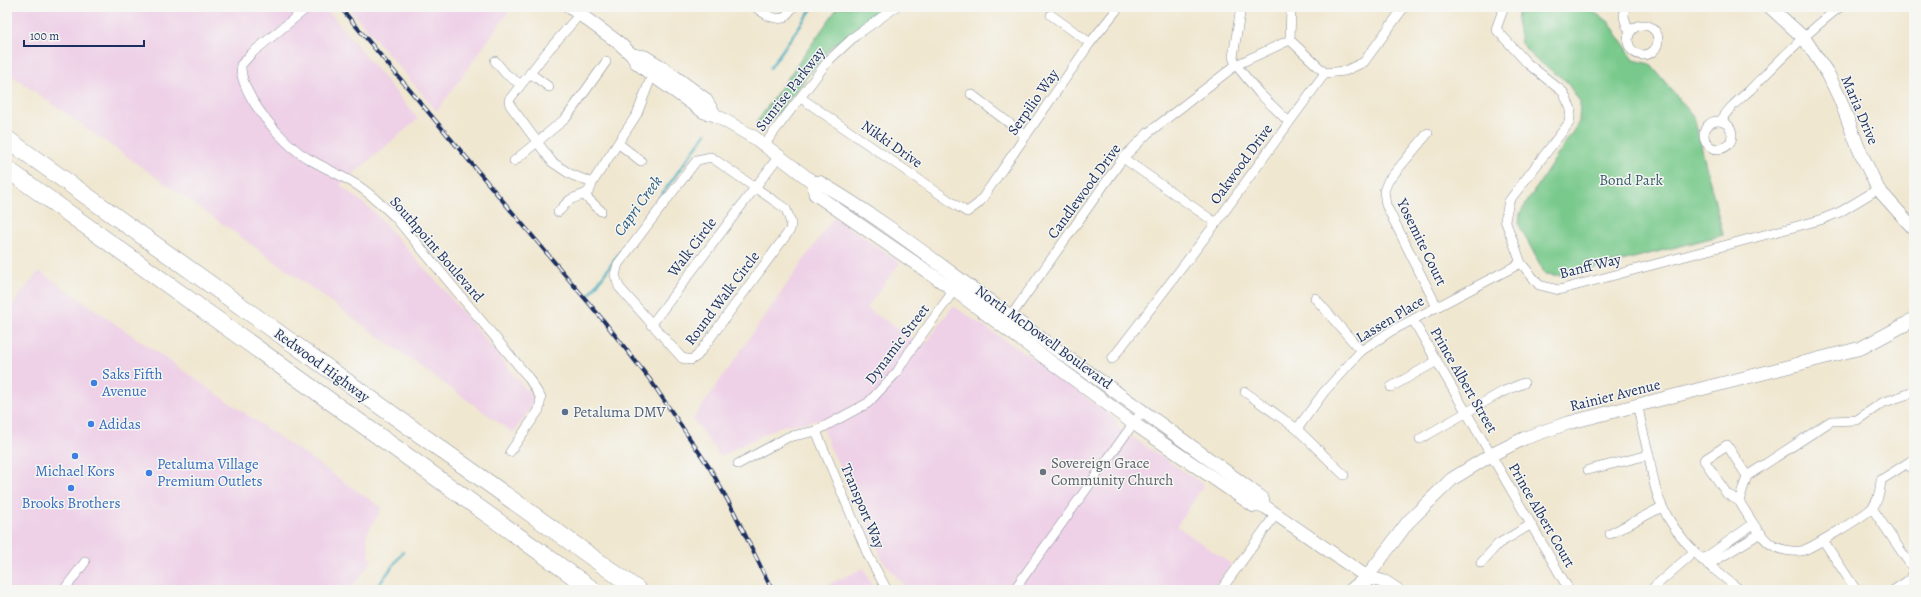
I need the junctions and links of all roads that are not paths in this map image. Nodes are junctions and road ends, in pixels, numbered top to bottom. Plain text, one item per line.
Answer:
1 (308, 7) edge
2 (755, 7) edge
3 (793, 7) edge
4 (896, 7) edge
5 (1120, 7) edge
6 (1241, 7) edge
7 (1291, 7) edge
8 (1404, 7) edge
9 (1504, 7) edge
10 (1625, 7) edge
11 (1770, 7) edge
12 (1840, 7) edge
13 (579, 9) edge
14 (1051, 15) dead end
15 (1630, 32) dead end
16 (1804, 38) junction
17 (1290, 40) junction
18 (1090, 43) junction
19 (632, 56) junction
20 (495, 61) dead end
21 (606, 62) dead end
22 (1236, 65) junction
23 (530, 73) junction
24 (1325, 73) junction
25 (652, 75) junction
26 (520, 84) junction
27 (549, 87) dead end
28 (971, 94) dead end
29 (801, 98) junction
30 (715, 115) junction
31 (1721, 121) dead end
32 (1289, 122) junction
33 (1428, 133) dead end
34 (1026, 136) junction
35 (7, 139) edge
36 (537, 141) junction
37 (619, 144) junction
38 (764, 145) junction
39 (779, 156) junction
40 (1123, 158) junction
41 (641, 160) dead end
42 (514, 161) dead end
43 (7, 169) edge
44 (592, 183) junction
45 (755, 187) junction
46 (1878, 190) junction
47 (584, 196) junction
48 (602, 211) dead end
49 (558, 212) dead end
50 (967, 212) joint
51 (1216, 223) junction
52 (1914, 229) edge
53 (1521, 262) junction
54 (958, 285) junction
55 (1315, 298) dead end
56 (1438, 307) junction
57 (1010, 317) junction
58 (1914, 318) edge
59 (1413, 320) junction
60 (651, 325) junction
61 (1003, 328) junction
62 (1361, 351) junction
63 (1112, 359) dead end
64 (1436, 361) junction
65 (1524, 383) dead end
66 (1391, 387) dead end
67 (1245, 392) dead end
68 (1914, 392) edge
69 (1638, 405) junction
70 (1143, 410) junction
71 (1466, 412) junction
72 (1134, 423) junction
73 (1297, 429) junction
74 (816, 431) junction
75 (1420, 439) dead end
76 (510, 452) dead end
77 (1491, 455) junction
78 (1649, 455) junction
79 (1911, 462) edge
80 (738, 464) dead end
81 (1588, 470) dead end
82 (1914, 472) edge
83 (1344, 475) dead end
84 (1747, 476) junction
85 (1739, 501) junction
86 (1264, 506) junction
87 (1662, 507) junction
88 (1872, 508) junction
89 (1276, 514) junction
90 (1753, 524) junction
91 (1530, 525) junction
92 (1761, 533) junction
93 (1610, 534) dead end
94 (1823, 540) junction
95 (1694, 552) junction
96 (85, 562) dead end
97 (1481, 563) dead end
98 (1705, 563) junction
99 (1367, 577) junction
100 (1654, 587) dead end
101 (64, 590) edge
102 (593, 590) edge
103 (638, 590) edge
104 (887, 590) edge
105 (1014, 590) edge
106 (1221, 590) edge
107 (1351, 590) edge
108 (1363, 590) edge
109 (1375, 590) edge
110 (1397, 590) edge
111 (1569, 590) edge
112 (1740, 590) edge
113 (1856, 590) edge
114 (1894, 590) edge

1 - 76 street, Southpoint Boulevard
2 - 3 street
4 - 29 street, Sunrise Parkway
5 - 18 street, Serpilio Way
6 - 22 street
7 - 17 street
8 - 24 street
9 - 53 street, Banff Way
10 - 15 street
11 - 16 main road, Maria Drive
12 - 16 street
13 - 19 main road, North McDowell Boulevard
13 - 23 street
14 - 18 street
16 - 31 street
16 - 46 main road, Maria Drive
17 - 22 street, Candlewood Drive
17 - 24 street
18 - 34 street, Serpilio Way
19 - 25 main road, North McDowell Boulevard
19 - 30 main road, North McDowell Boulevard
20 - 26 street
21 - 36 street
22 - 32 street
22 - 40 street, Candlewood Drive
23 - 26 street
23 - 27 street
24 - 32 street, Oakwood Drive
25 - 30 main road, North McDowell Boulevard
25 - 37 street
26 - 36 street
28 - 34 street
29 - 38 street, Sunrise Parkway
29 - 50 street, Nikki Drive
30 - 38 main road, North McDowell Boulevard
32 - 51 street, Oakwood Drive
33 - 56 street, Yosemite Court
34 - 50 street, Serpilio Way
35 - 103 highway, Redwood Highway
36 - 42 street
36 - 44 street
37 - 41 street
37 - 44 street
38 - 39 main road, North McDowell Boulevard
39 - 45 street
39 - 54 main road, North McDowell Boulevard
40 - 51 street
40 - 57 street, Candlewood Drive
43 - 102 highway, Redwood Highway
44 - 47 street
45 - 60 street, Walk Circle
45 - 60 street, Round Walk Circle
45 - 60 street, Round Walk Circle
46 - 52 main road, Maria Drive
46 - 53 street, Banff Way
47 - 48 street
47 - 49 street
51 - 63 street, Oakwood Drive
53 - 56 street, Lassen Place
54 - 57 main road, North McDowell Boulevard
54 - 61 main road, North McDowell Boulevard
54 - 74 street, Dynamic Street
55 - 62 street
56 - 59 street, Lassen Place
57 - 61 street, Candlewood Drive
57 - 70 main road, North McDowell Boulevard
58 - 69 main road, Rainier Avenue
59 - 62 street, Lassen Place
59 - 64 street, Prince Albert Street
61 - 72 main road, North McDowell Boulevard
62 - 73 street, Lassen Place
64 - 66 street
64 - 71 street, Prince Albert Street
65 - 71 street
67 - 73 street
68 - 84 street
69 - 77 main road, Rainier Avenue
69 - 78 street
70 - 72 street
70 - 86 main road, North McDowell Boulevard
71 - 75 street
71 - 77 street, Prince Albert Street
72 - 86 main road, North McDowell Boulevard
72 - 105 street
73 - 83 street
74 - 80 street, Dynamic Street
74 - 104 street, Transport Way
77 - 91 street, Prince Albert Court
77 - 99 main road, Rainier Avenue
78 - 81 street
78 - 87 street
79 - 82 street
79 - 88 street
84 - 85 street
84 - 85 street
85 - 90 street
86 - 89 main road, North McDowell Boulevard
87 - 93 street
87 - 95 street
88 - 94 street
88 - 114 street
89 - 99 main road, North McDowell Boulevard
89 - 106 street
90 - 92 street
90 - 98 street
91 - 97 street
91 - 111 street, Prince Albert Court
92 - 94 street
92 - 98 street
94 - 113 street
95 - 98 street
95 - 100 street
96 - 101 street
98 - 112 street
99 - 107 main road, Rainier Avenue
99 - 108 main road, Rainier Avenue
99 - 109 main road, North McDowell Boulevard
99 - 110 main road, North McDowell Boulevard

